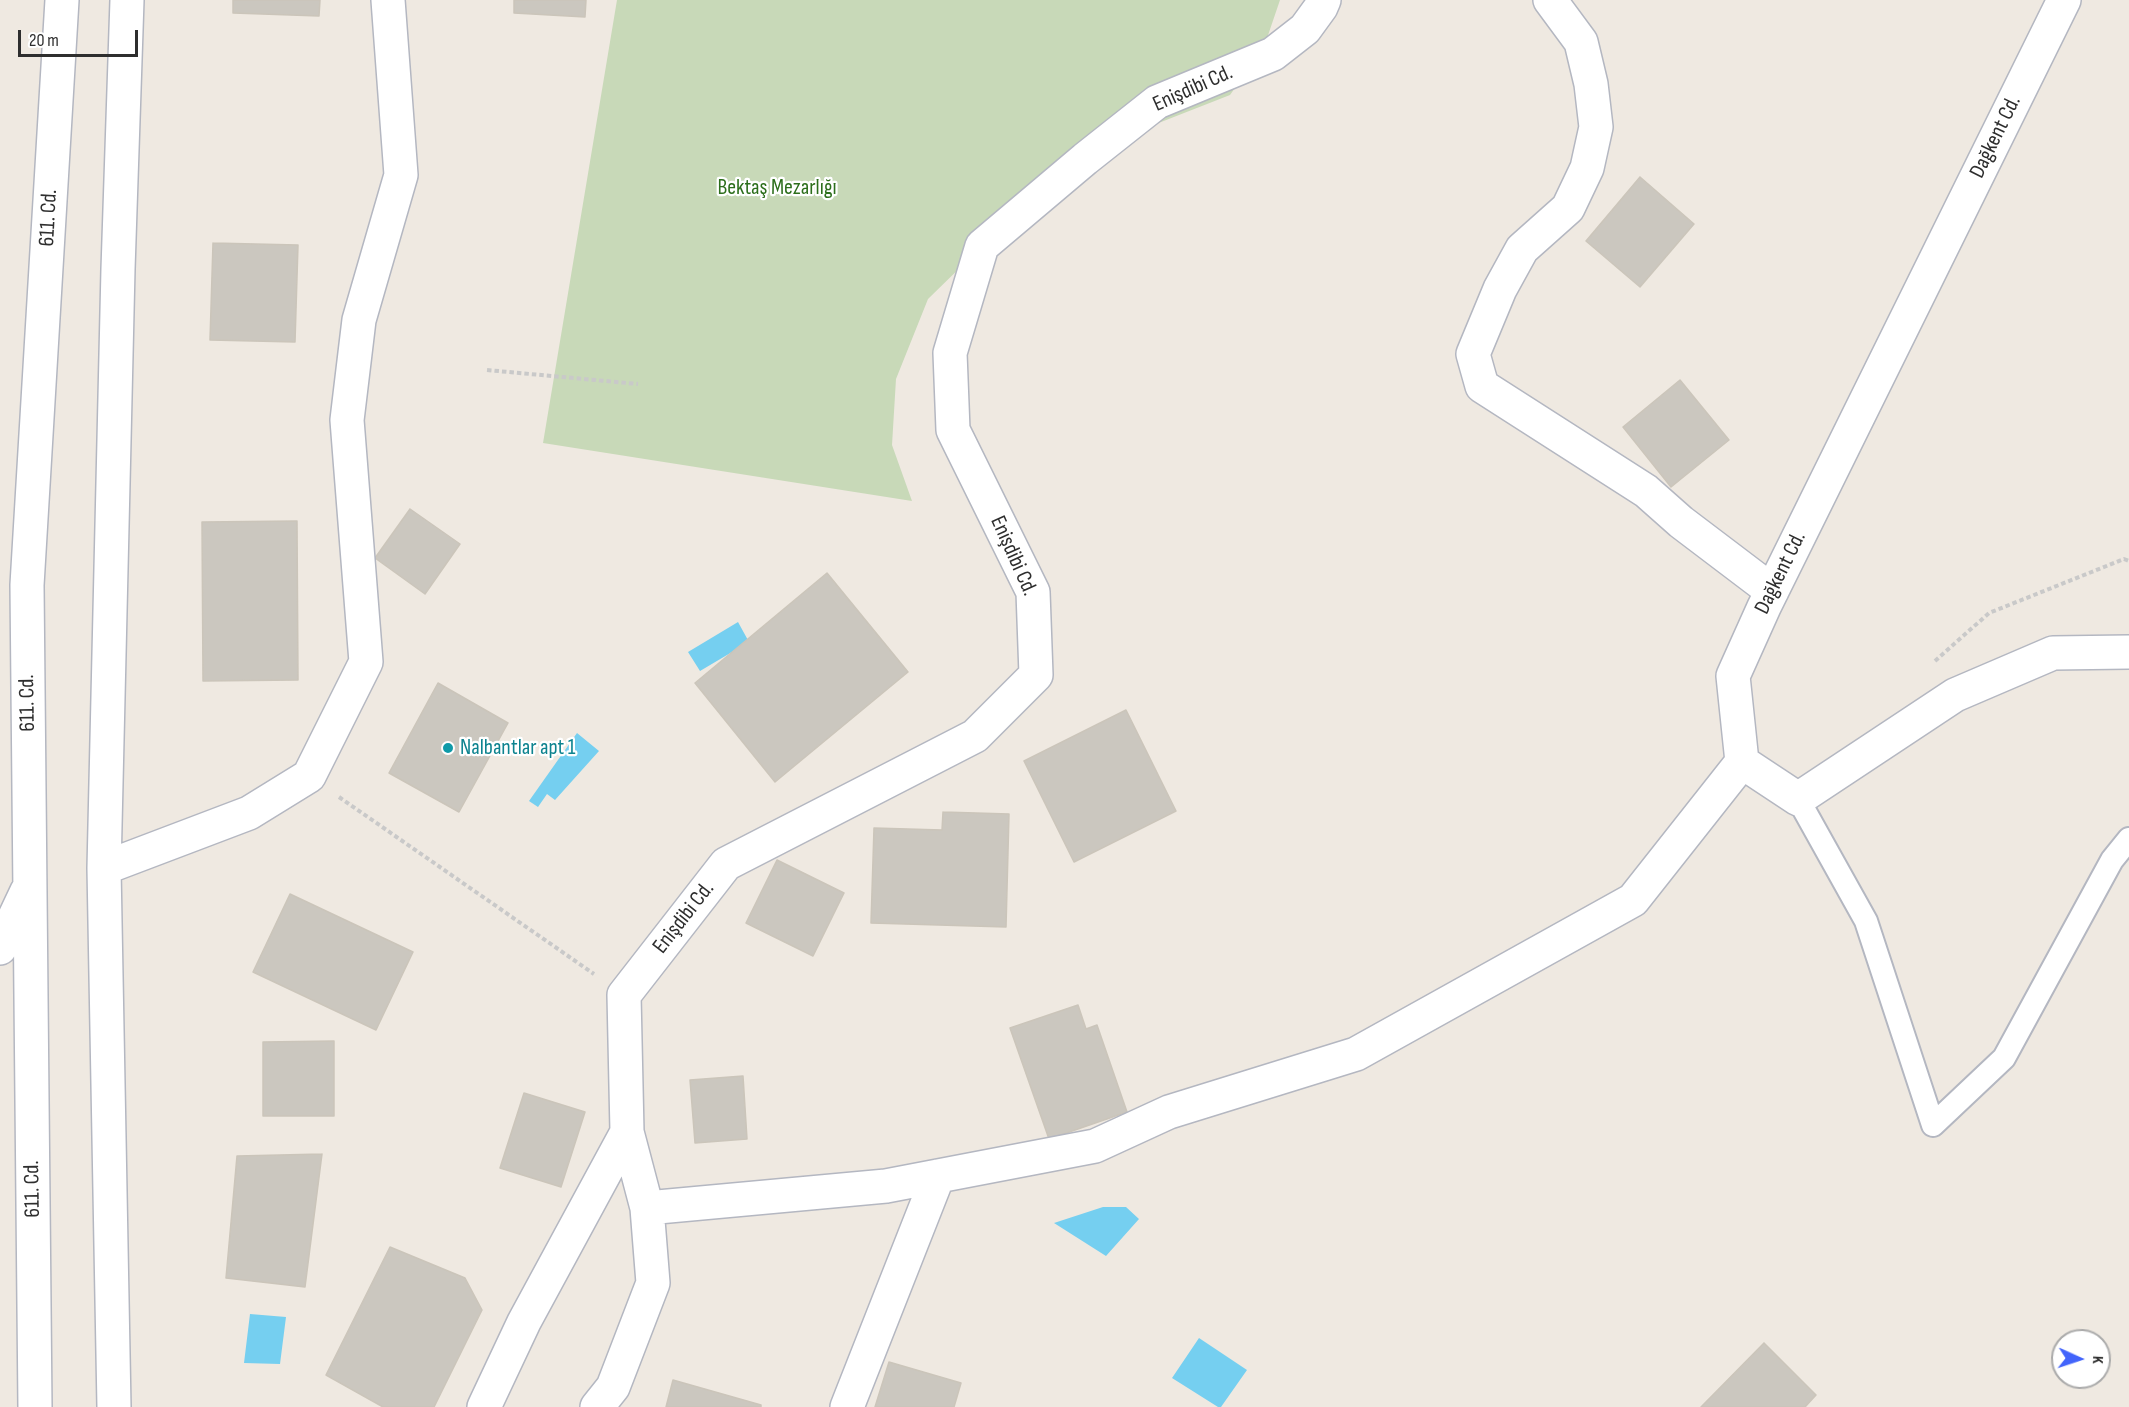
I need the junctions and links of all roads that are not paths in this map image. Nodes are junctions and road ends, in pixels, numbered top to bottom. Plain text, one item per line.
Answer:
1 (62, 0) edge
2 (127, 0) edge
3 (388, 0) edge
4 (1324, 0) edge
5 (1550, 0) edge
6 (2064, 0) edge
7 (1772, 591) junction
8 (2129, 652) edge
9 (1742, 762) junction
10 (1798, 799) junction
11 (2129, 839) edge
12 (104, 868) junction
13 (30, 884) junction
14 (0, 948) edge
15 (627, 1132) junction
16 (938, 1176) junction
17 (646, 1208) junction
18 (35, 1407) edge
19 (114, 1407) edge
20 (484, 1407) edge
21 (597, 1407) edge
22 (847, 1407) edge

1 - 13 street, 611. Cd.
2 - 12 street
3 - 12 street
4 - 15 street, Enişdibi Cd.
5 - 7 street
6 - 7 street, Dağkent Cd.
7 - 9 street, Dağkent Cd.
8 - 10 street
9 - 10 street
9 - 16 street
10 - 11 lane
12 - 19 street
13 - 14 street
13 - 18 street, 611. Cd.
15 - 17 street
15 - 20 street
16 - 17 street
16 - 22 street
17 - 21 street

